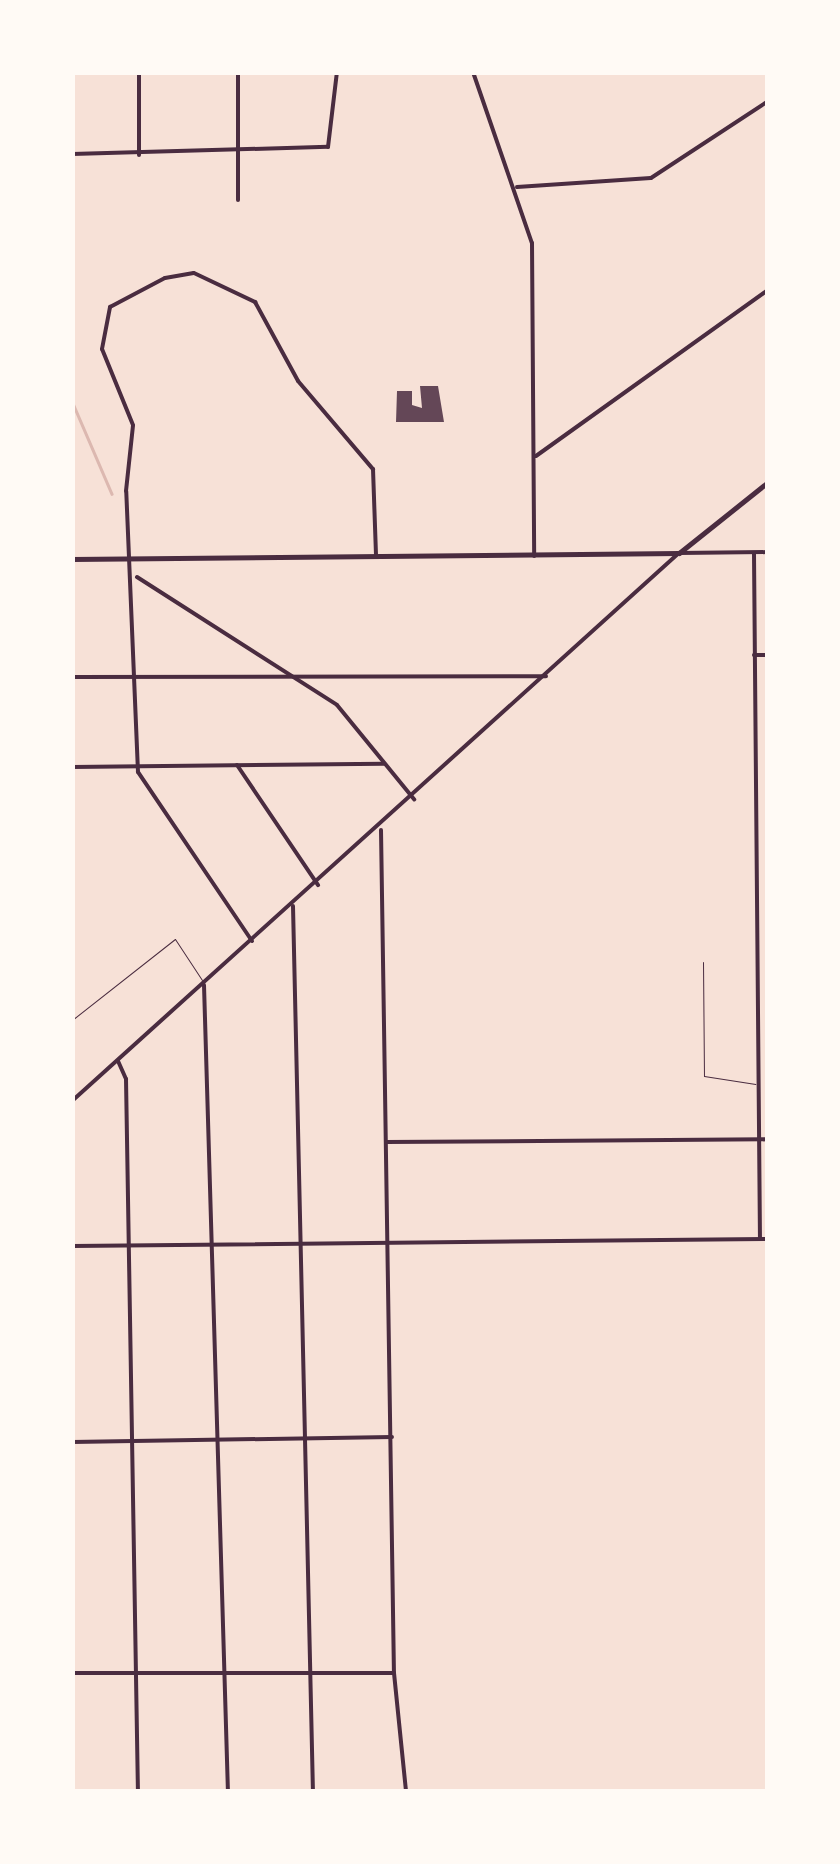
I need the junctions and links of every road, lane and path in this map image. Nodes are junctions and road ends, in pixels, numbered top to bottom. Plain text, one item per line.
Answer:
1 (139, 72) edge
2 (238, 72) edge
3 (337, 72) edge
4 (472, 72) edge
5 (768, 101) edge
6 (239, 149) junction
7 (72, 154) edge
8 (139, 154) junction
9 (517, 187) junction
10 (238, 200) dead end
11 (768, 290) edge
12 (535, 457) junction
13 (768, 482) edge
14 (754, 552) junction
15 (768, 552) edge
16 (679, 553) junction
17 (376, 555) junction
18 (134, 556) junction
19 (534, 556) junction
20 (72, 559) edge
21 (134, 577) junction
22 (754, 655) junction
23 (768, 655) edge
24 (136, 676) junction
25 (295, 676) junction
26 (546, 676) junction
27 (72, 677) edge
28 (756, 752) junction
29 (768, 752) edge
30 (384, 764) junction
31 (237, 765) junction
32 (138, 766) junction
33 (72, 767) edge
34 (414, 799) junction
35 (380, 830) junction
36 (755, 850) junction
37 (768, 850) edge
38 (318, 885) junction
39 (292, 906) junction
40 (252, 941) junction
41 (768, 960) edge
42 (756, 961) junction
43 (703, 962) dead end
44 (204, 985) junction
45 (72, 1020) edge
46 (757, 1028) junction
47 (768, 1031) edge
48 (118, 1061) junction
49 (758, 1084) junction
50 (72, 1101) edge
51 (768, 1138) edge
52 (759, 1139) junction
53 (386, 1142) junction
54 (760, 1239) junction
55 (768, 1239) edge
56 (388, 1242) junction
57 (302, 1243) junction
58 (216, 1244) junction
59 (130, 1245) junction
60 (72, 1246) edge
61 (392, 1437) junction
62 (306, 1439) junction
63 (133, 1440) junction
64 (220, 1440) junction
65 (72, 1442) edge
66 (312, 1671) junction
67 (225, 1672) junction
68 (72, 1673) edge
69 (136, 1673) junction
70 (394, 1673) junction
71 (138, 1792) edge
72 (228, 1792) edge
73 (313, 1792) edge
74 (406, 1792) edge

1 - 8 street
2 - 6 street
3 - 6 street
4 - 9 street
5 - 9 street
6 - 8 street
6 - 10 street
7 - 8 street
9 - 12 street
11 - 12 street
12 - 19 street
13 - 16 main road
14 - 15 street
14 - 16 street
14 - 22 street
16 - 19 main road
16 - 26 street
17 - 18 main road
17 - 18 street
17 - 19 main road
18 - 20 main road
18 - 21 street
21 - 24 street
21 - 25 street
22 - 23 street
22 - 28 street
24 - 25 street
24 - 27 street
24 - 32 street
25 - 26 street
25 - 30 street
26 - 34 street
28 - 29 street
28 - 36 street
30 - 31 street
30 - 34 street
31 - 32 street
31 - 38 street
32 - 33 street
32 - 40 street
34 - 35 street
35 - 38 street
35 - 53 street
36 - 37 street
36 - 42 street
38 - 39 street
39 - 40 street
39 - 57 street
40 - 44 street
41 - 42 street
42 - 46 street
43 - 49 lane
44 - 45 lane
44 - 48 street
44 - 58 street
46 - 47 street
46 - 49 street
48 - 50 street
48 - 59 street
49 - 52 street
51 - 52 street
52 - 53 street
52 - 54 street
53 - 56 street
54 - 55 street
54 - 56 street
56 - 57 street
56 - 61 street
57 - 58 street
57 - 62 street
58 - 59 street
58 - 64 street
59 - 60 street
59 - 63 street
61 - 62 street
61 - 70 street
62 - 64 street
62 - 66 street
63 - 64 street
63 - 65 street
63 - 69 street
64 - 67 street
66 - 67 street
66 - 70 street
66 - 73 street
67 - 69 street
67 - 72 street
68 - 69 street
69 - 71 street
70 - 74 street

